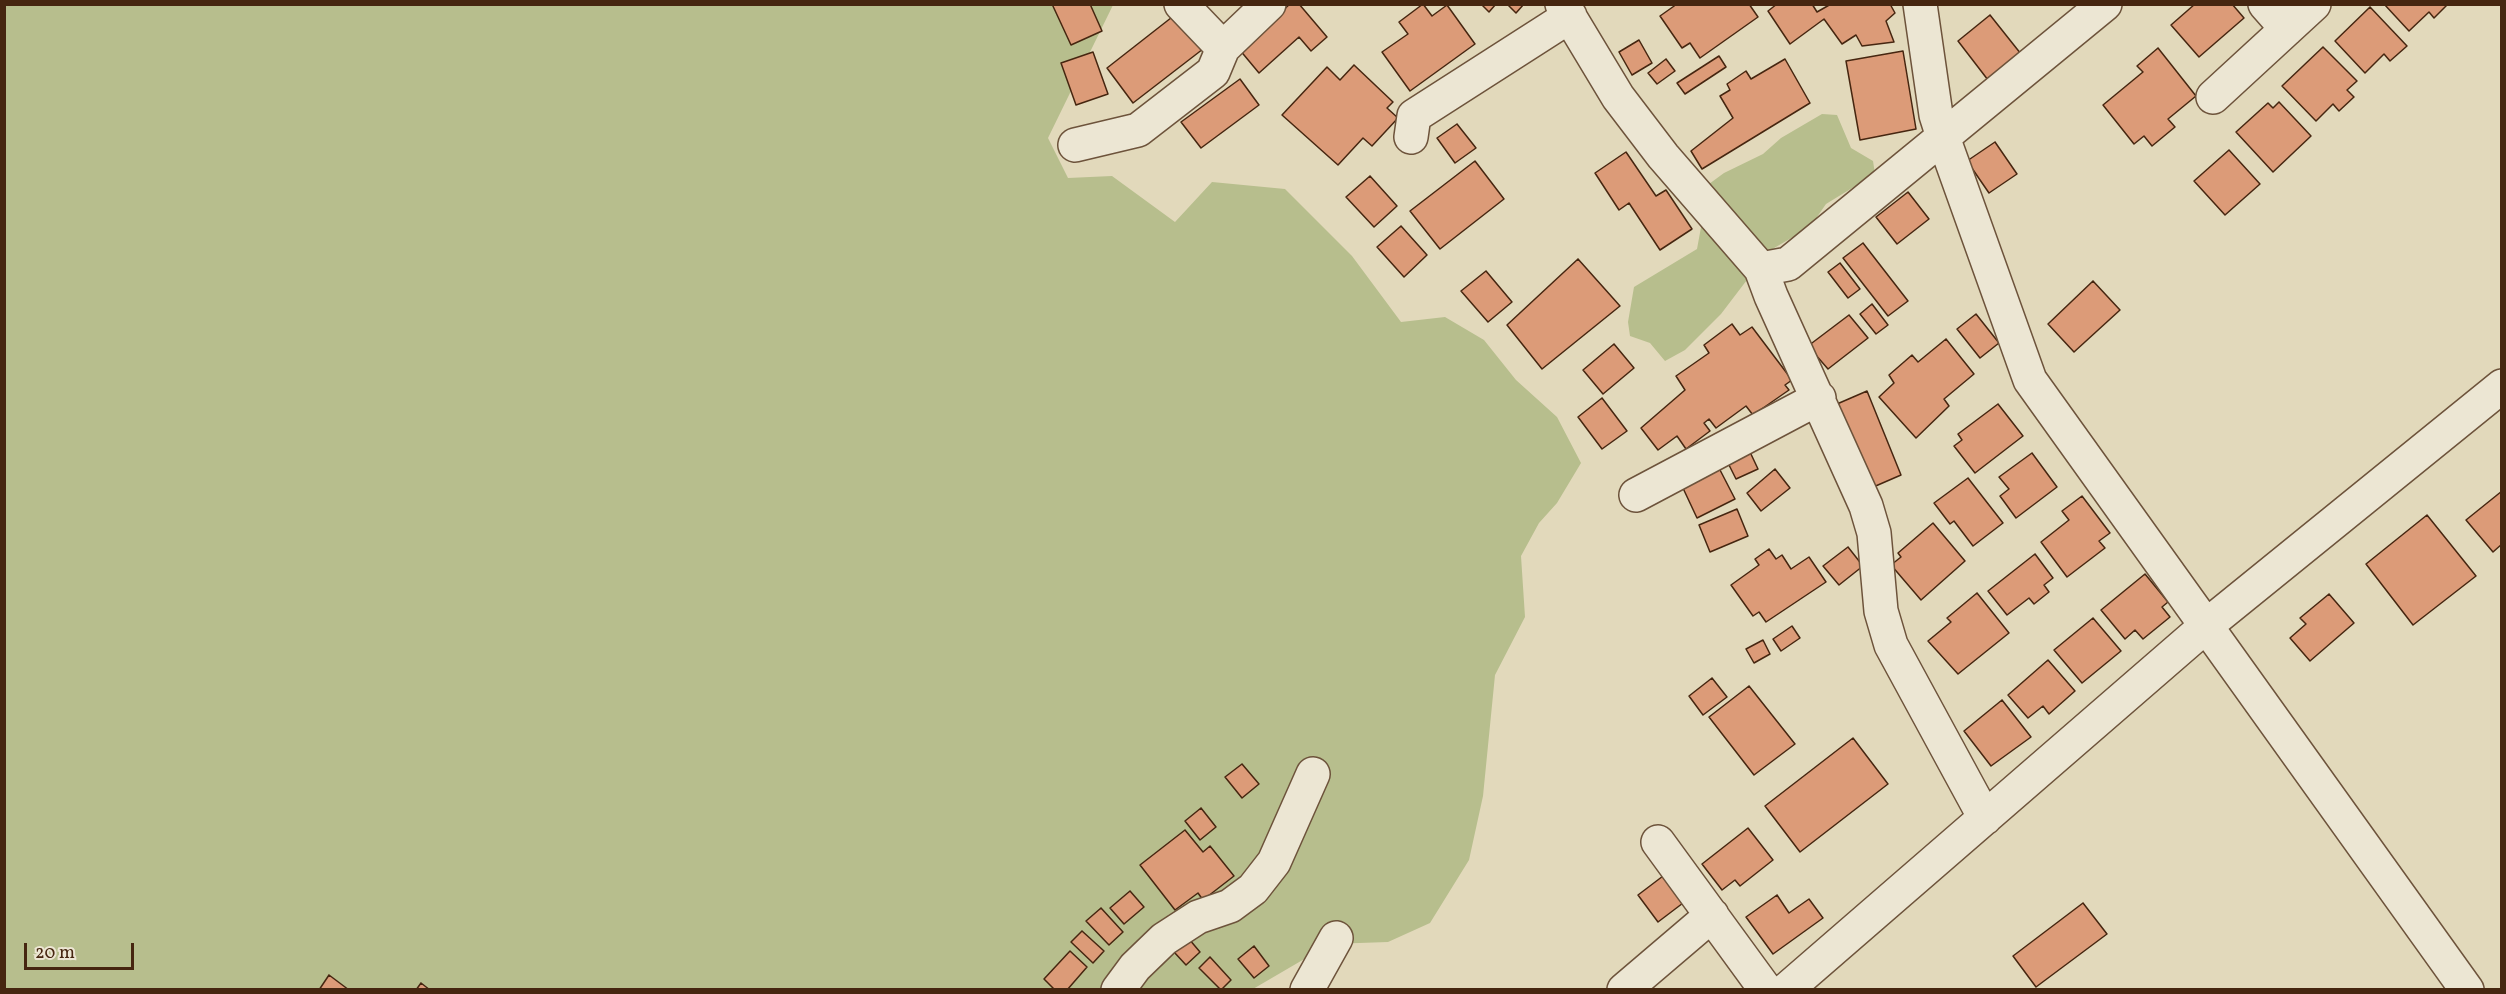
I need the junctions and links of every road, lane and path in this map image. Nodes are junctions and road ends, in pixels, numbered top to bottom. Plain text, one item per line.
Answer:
1 (1181, 4) edge
2 (1269, 4) edge
3 (1920, 4) edge
4 (2105, 4) edge
5 (2265, 4) edge
6 (2314, 4) edge
7 (1566, 10) edge
8 (2287, 29) junction
9 (1223, 48) junction
10 (2213, 97) dead end
11 (1411, 136) dead end
12 (1943, 137) junction
13 (1075, 145) dead end
14 (1761, 269) junction
15 (2502, 386) edge
16 (1819, 398) junction
17 (1636, 495) dead end
18 (2206, 626) junction
19 (1312, 774) dead end
20 (1985, 818) junction
21 (1658, 842) dead end
22 (1712, 915) junction
23 (1336, 938) dead end
24 (1118, 990) edge
25 (1307, 990) edge
26 (1624, 990) edge
27 (1766, 990) edge
28 (1786, 990) edge
29 (2467, 990) edge

1 - 9 street
2 - 9 street
3 - 12 street
4 - 12 street
5 - 8 street
6 - 8 street
7 - 11 street
7 - 14 street
8 - 10 street
9 - 13 street
12 - 14 street
12 - 18 street
14 - 16 street
15 - 18 street
16 - 17 street
16 - 20 street
18 - 20 street
18 - 29 street
19 - 24 street
20 - 28 street
21 - 22 street
22 - 26 street
22 - 27 street
23 - 25 street

